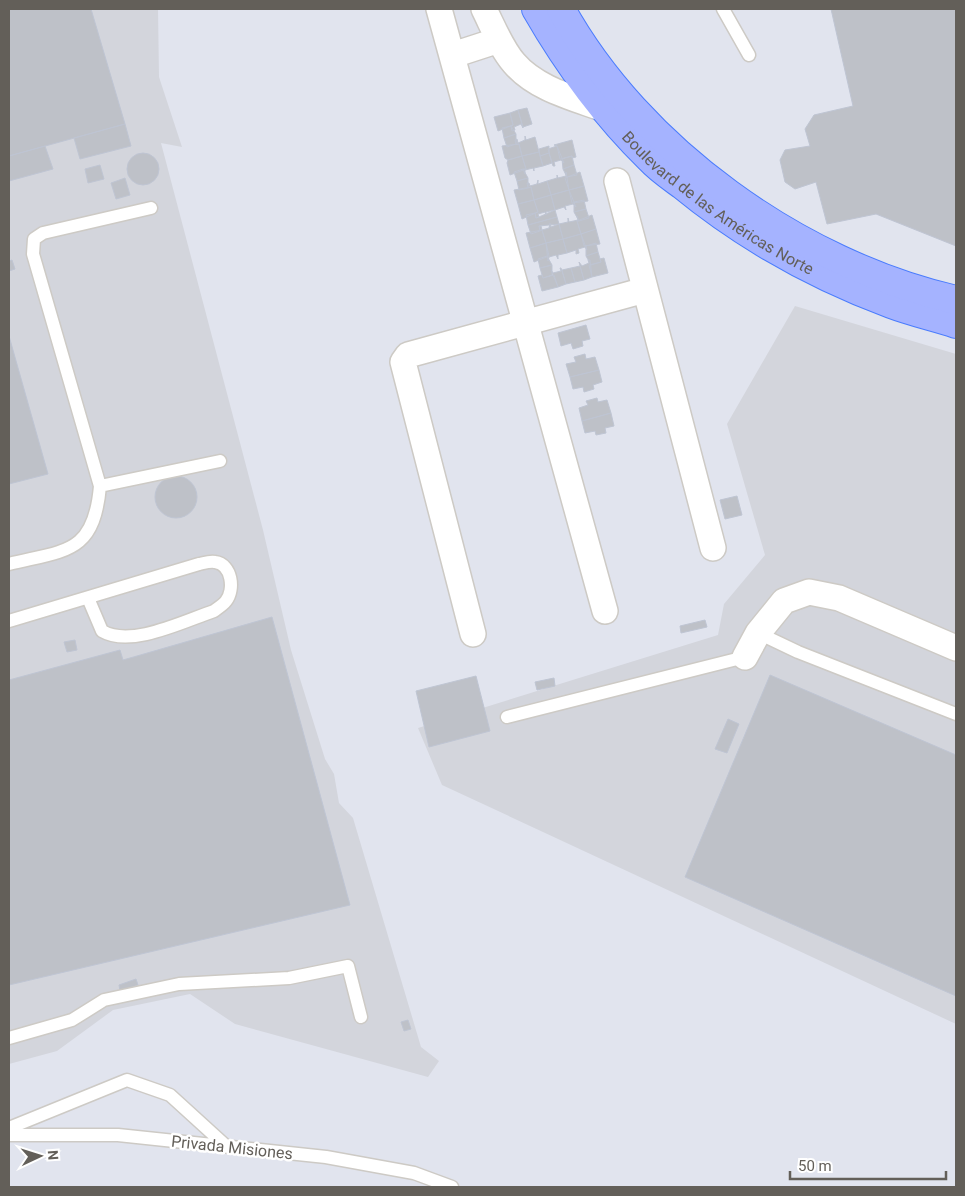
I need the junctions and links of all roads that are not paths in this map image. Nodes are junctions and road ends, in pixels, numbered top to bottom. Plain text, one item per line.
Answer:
1 (439, 9) edge
2 (484, 9) edge
3 (536, 9) edge
4 (561, 9) edge
5 (723, 9) edge
6 (499, 40) junction
7 (453, 55) junction
8 (750, 55) dead end
9 (604, 109) junction
10 (617, 181) dead end
11 (151, 208) dead end
12 (645, 290) junction
13 (956, 300) edge
14 (526, 323) junction
15 (956, 324) edge
16 (220, 461) dead end
17 (100, 486) junction
18 (713, 548) dead end
19 (9, 564) edge
20 (88, 598) junction
21 (605, 611) dead end
22 (9, 621) edge
23 (758, 633) junction
24 (473, 634) dead end
25 (956, 648) edge
26 (744, 657) joint
27 (956, 714) edge
28 (507, 716) dead end
29 (361, 1017) dead end
30 (9, 1038) edge
31 (9, 1128) edge
32 (9, 1135) edge
33 (226, 1146) junction
34 (452, 1187) edge

1 - 7 street
2 - 6 street
3 - 9 main road, Boulevard de las Américas Norte
4 - 13 main road, Boulevard de las Américas Norte
5 - 8 lane
6 - 7 street
6 - 9 street
7 - 14 street
9 - 15 main road, Boulevard de las Américas Norte
10 - 12 street
11 - 17 lane
12 - 14 street
12 - 18 street
14 - 21 street
14 - 24 street
16 - 17 lane
17 - 19 lane
20 - 20 lane
20 - 22 lane
23 - 25 street
23 - 26 street
23 - 27 lane
26 - 28 lane
29 - 30 lane
31 - 33 lane
32 - 33 lane, Privada Misiones
33 - 34 lane, Privada Misiones

